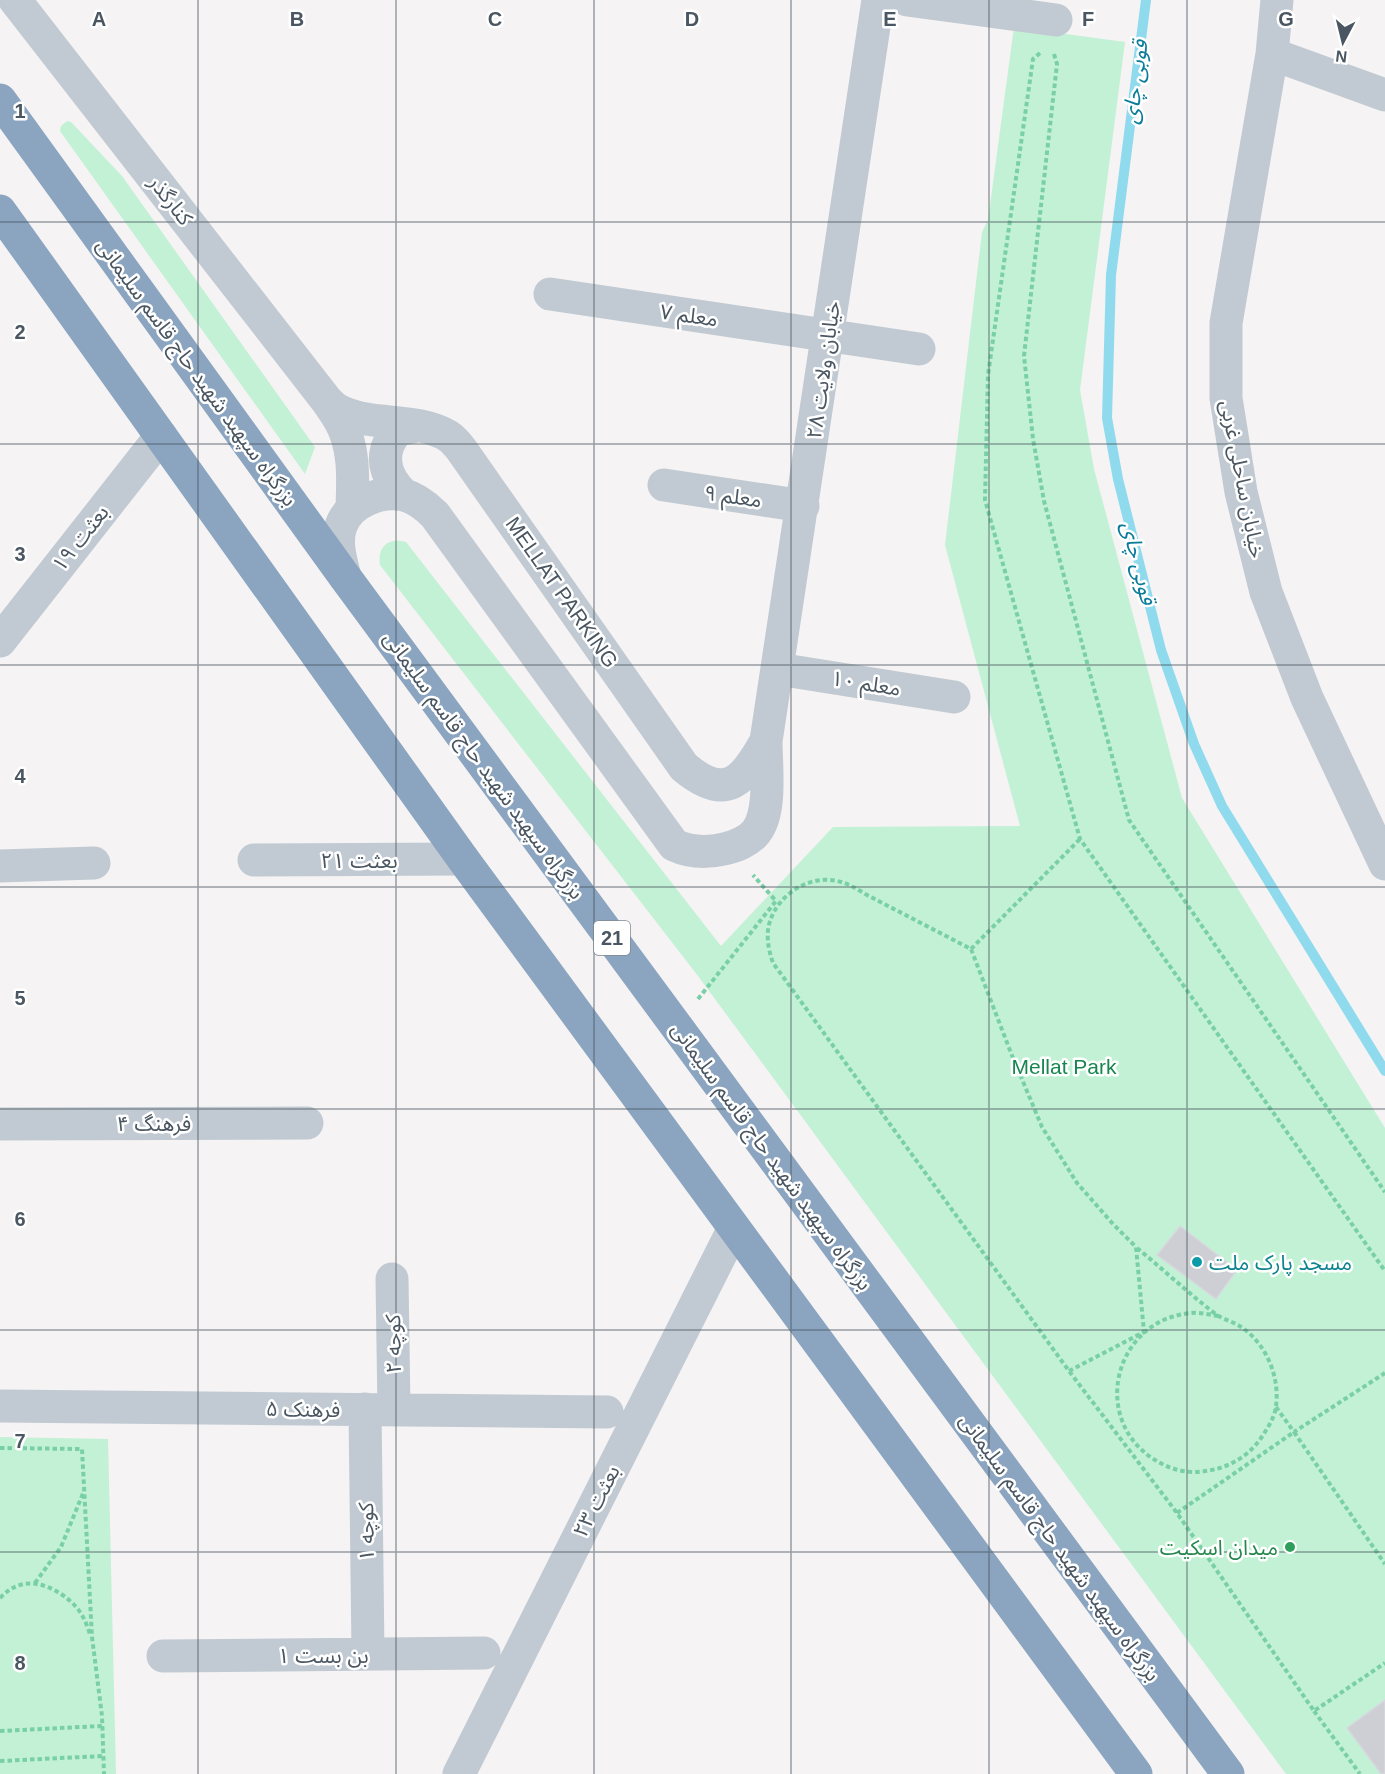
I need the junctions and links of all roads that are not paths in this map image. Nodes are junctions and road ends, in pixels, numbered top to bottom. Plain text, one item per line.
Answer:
1 (15, 0) edge
2 (878, 0) edge
3 (907, 0) edge
4 (1276, 0) edge
5 (1051, 34) road end
6 (1272, 54) junction
7 (1385, 95) edge
8 (0, 100) edge
9 (0, 211) edge
10 (550, 294) dead end
11 (828, 335) junction
12 (919, 349) dead end
13 (327, 401) junction
14 (417, 426) junction
15 (161, 436) junction
16 (664, 485) dead end
17 (404, 495) junction
18 (802, 506) junction
19 (352, 509) junction
20 (345, 577) junction
21 (0, 641) edge
22 (778, 669) junction
23 (954, 697) dead end
24 (766, 741) junction
25 (463, 859) junction
26 (255, 860) dead end
27 (94, 863) dead end
28 (1385, 864) edge
29 (0, 866) edge
30 (307, 1123) dead end
31 (0, 1124) edge
32 (734, 1228) junction
33 (392, 1279) dead end
34 (0, 1406) edge
35 (380, 1409) junction
36 (607, 1412) dead end
37 (484, 1653) dead end
38 (368, 1654) junction
39 (163, 1656) dead end
40 (459, 1774) edge
41 (1136, 1774) edge
42 (1228, 1774) edge

1 - 13 street, کنارگذر
2 - 11 street, خیابان ولایت ۲۸
3 - 5 street
4 - 6 street, خیابان ساحلی غربی
6 - 7 street
6 - 28 street, خیابان ساحلی غربی
8 - 20 highway, بزرگراه سپهبد شهید حاج قاسم سلیمانی / 21
9 - 15 highway
10 - 11 street, معلم ۷
11 - 12 street, معلم ۷
11 - 18 street, خیابان ولایت ۲۸
13 - 14 street, MELLAT PARKING
13 - 19 street, کنارگذر
14 - 17 street
14 - 24 street, MELLAT PARKING
15 - 21 street, بعثت ۱۹
15 - 25 highway
16 - 18 street, معلم ۹
17 - 19 street
17 - 24 street
18 - 22 street, خیابان ولایت ۲۸
19 - 20 street
20 - 42 highway, بزرگراه سپهبد شهید حاج قاسم سلیمانی / 21
22 - 23 street, معلم ۱۰
22 - 24 street, خیابان ولایت ۲۸
25 - 26 street, بعثت ۲۱
25 - 32 highway
27 - 29 street
30 - 31 street, فرهنگ ۴
32 - 40 street, بعثت ۲۳
32 - 41 highway
33 - 35 street, کوچه ۲
34 - 35 street, فرهنک ۵
35 - 36 street, فرهنک ۵
35 - 38 street, کوچه ۱
37 - 38 street, بن بست ۱
38 - 39 street, بن بست ۱

